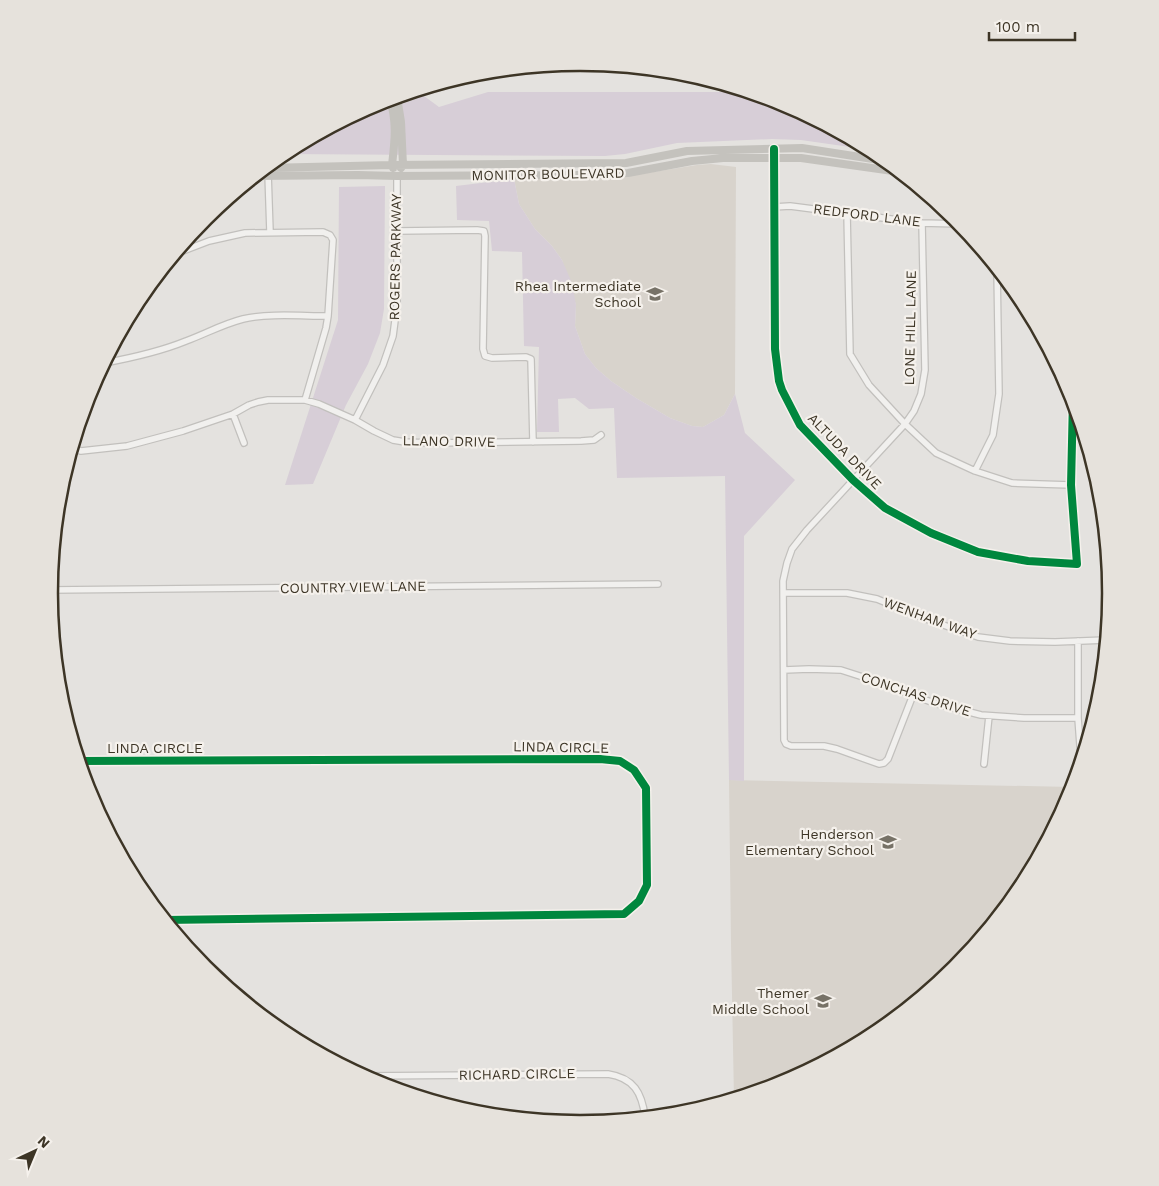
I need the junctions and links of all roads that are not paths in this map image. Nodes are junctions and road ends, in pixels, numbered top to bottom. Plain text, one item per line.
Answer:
1 (398, 104) edge
2 (392, 106) edge
3 (774, 149) junction
4 (774, 158) junction
5 (869, 158) edge
6 (392, 165) junction
7 (403, 165) junction
8 (885, 170) edge
9 (272, 171) edge
10 (273, 171) edge
11 (267, 175) edge
12 (396, 176) junction
13 (774, 208) junction
14 (847, 213) junction
15 (922, 223) junction
16 (949, 224) edge
17 (397, 231) junction
18 (270, 232) junction
19 (187, 249) edge
20 (997, 279) edge
21 (328, 316) junction
22 (111, 361) edge
23 (304, 400) junction
24 (233, 414) junction
25 (355, 420) junction
26 (1072, 421) edge
27 (905, 424) junction
28 (601, 435) dead end
29 (533, 442) junction
30 (244, 443) dead end
31 (77, 450) edge
32 (975, 472) junction
33 (853, 480) junction
34 (1071, 485) junction
35 (658, 584) dead end
36 (58, 590) edge
37 (784, 593) junction
38 (1099, 640) edge
39 (1078, 641) junction
40 (784, 670) junction
41 (912, 695) junction
42 (989, 716) junction
43 (1078, 718) junction
44 (1080, 742) edge
45 (85, 761) edge
46 (984, 764) dead end
47 (173, 920) edge
48 (382, 1076) edge
49 (644, 1111) edge

1 - 7 street
2 - 6 street, ROGERS PARKWAY
3 - 4 street, ALTUDA DRIVE
3 - 5 street, MONITOR BOULEVARD
3 - 7 street, MONITOR BOULEVARD
4 - 8 street, MONITOR BOULEVARD
4 - 12 street, MONITOR BOULEVARD
4 - 13 street, ALTUDA DRIVE
6 - 7 street, MONITOR BOULEVARD
6 - 10 street, MONITOR BOULEVARD
6 - 12 street, ROGERS PARKWAY
7 - 12 street, ROGERS PARKWAY
9 - 12 street, MONITOR BOULEVARD
11 - 18 street
12 - 17 street, ROGERS PARKWAY
13 - 14 street, REDFORD LANE
13 - 33 street, ALTUDA DRIVE
14 - 15 street, REDFORD LANE
14 - 27 street
15 - 16 street, REDFORD LANE
15 - 27 street, LONE HILL LANE
17 - 25 street, ROGERS PARKWAY
17 - 29 street
18 - 19 street
18 - 21 street
20 - 32 street
21 - 22 street
21 - 23 street
23 - 24 street, LLANO DRIVE
23 - 25 street, LLANO DRIVE
24 - 30 street
24 - 31 street, LLANO DRIVE
25 - 29 street, LLANO DRIVE
26 - 34 street
27 - 32 street
27 - 33 street, LONE HILL LANE
28 - 29 street, LLANO DRIVE
32 - 34 street
33 - 34 street, ALTUDA DRIVE
33 - 37 street, LONE HILL LANE
35 - 36 street, COUNTRY VIEW LANE
37 - 39 street, WENHAM WAY
37 - 40 street, LONE HILL LANE
38 - 39 street, WENHAM WAY
39 - 43 street
40 - 41 street, CONCHAS DRIVE
40 - 41 street, LONE HILL LANE
41 - 42 street, CONCHAS DRIVE
42 - 43 street, CONCHAS DRIVE
42 - 46 street
43 - 44 street
45 - 47 street, LINDA CIRCLE
48 - 49 street, RICHARD CIRCLE

